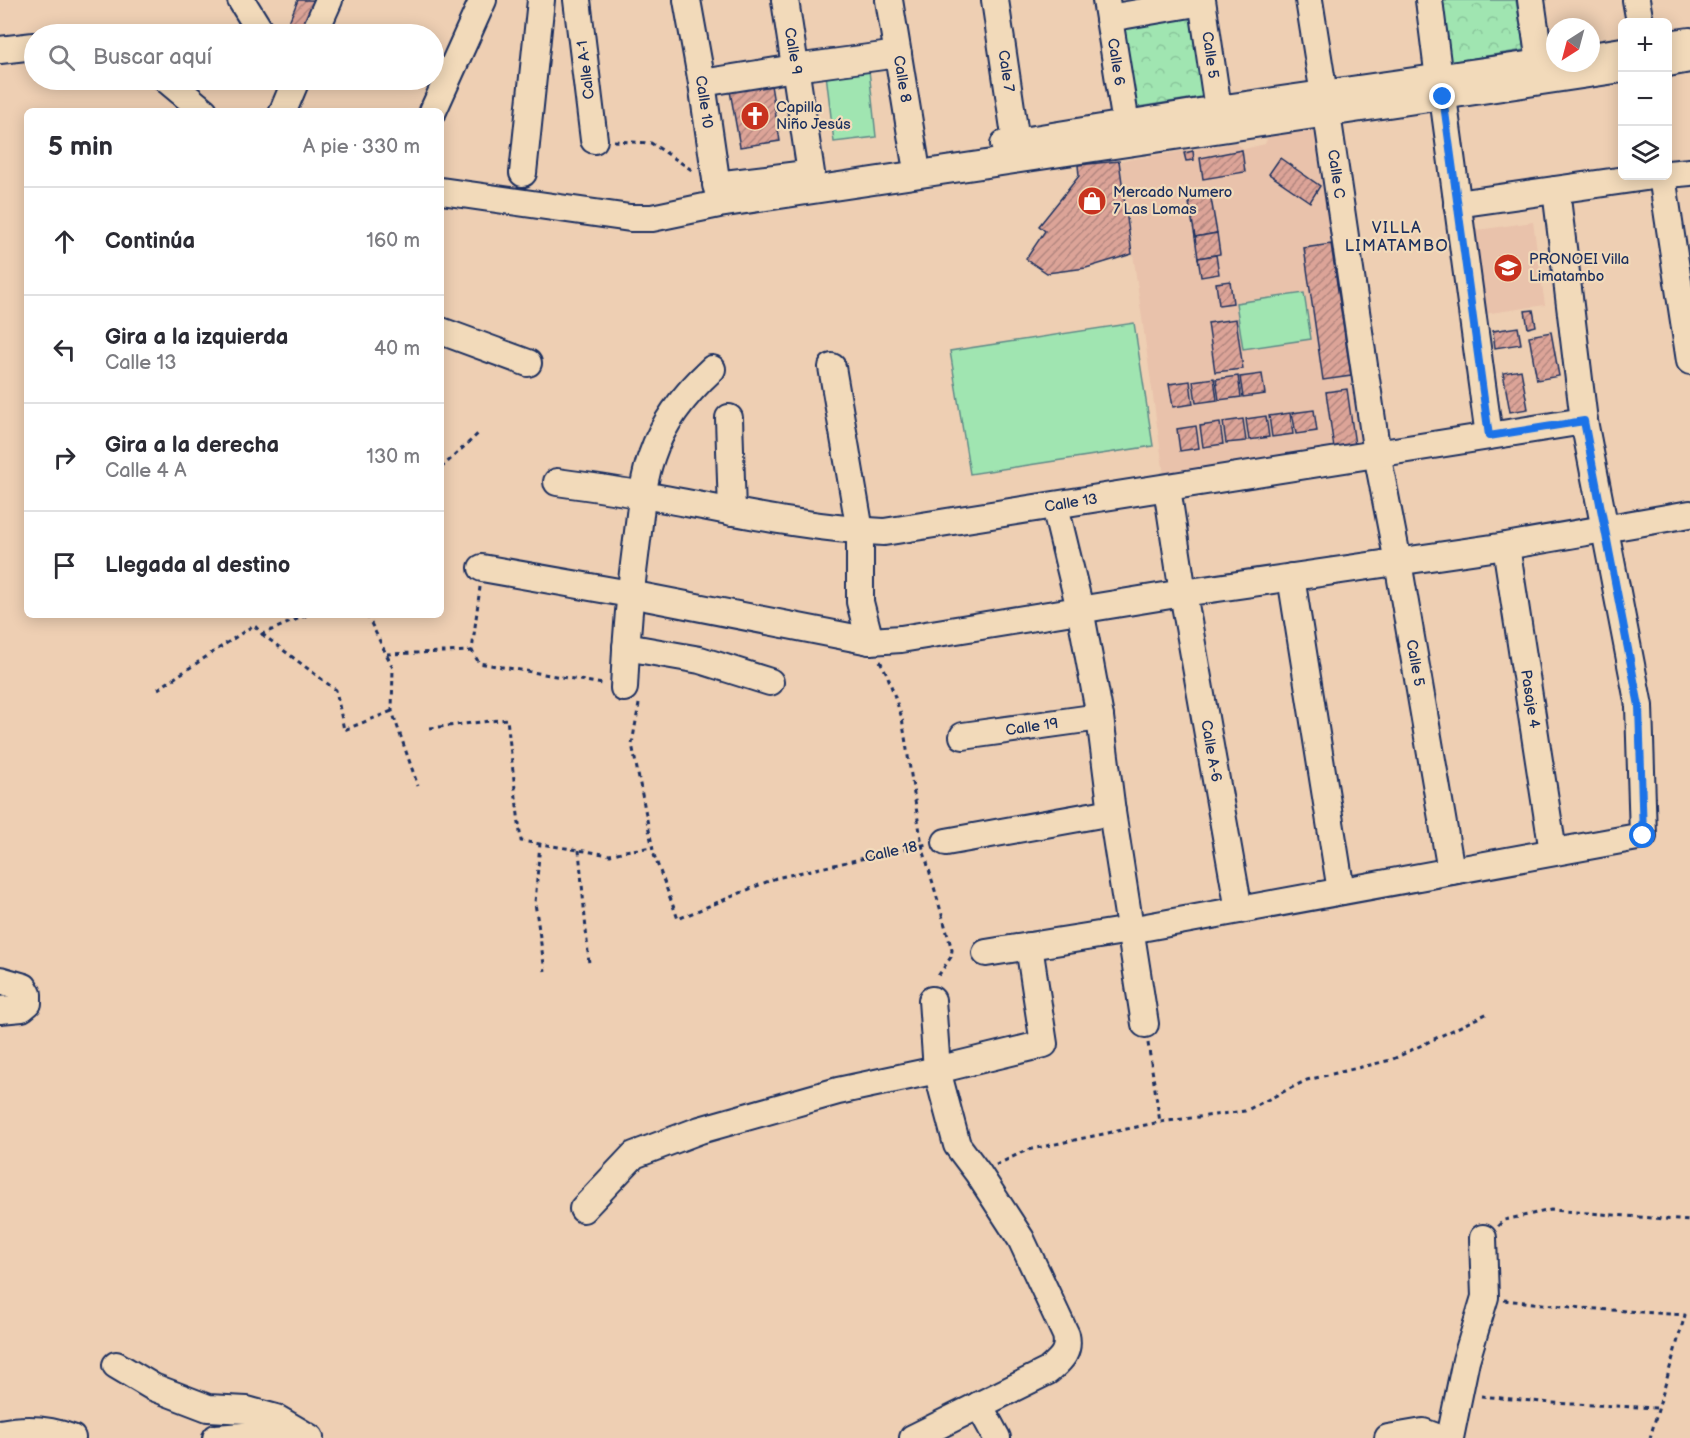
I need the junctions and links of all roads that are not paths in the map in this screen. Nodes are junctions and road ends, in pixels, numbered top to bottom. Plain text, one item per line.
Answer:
1 (241, 0) edge
2 (329, 0) edge
3 (483, 0) edge
4 (541, 0) edge
5 (577, 0) edge
6 (687, 0) edge
7 (785, 0) edge
8 (889, 0) edge
9 (995, 0) edge
10 (1309, 0) edge
11 (1429, 0) edge
12 (1531, 0) edge
13 (1636, 0) edge
14 (1202, 1) edge
15 (1108, 9) edge
16 (1639, 18) edge
17 (256, 24) edge
18 (318, 24) edge
19 (1690, 41) edge
20 (1672, 43) edge
21 (24, 47) edge
22 (0, 50) edge
23 (1618, 52) edge
24 (898, 54) junction
25 (1546, 55) edge
26 (1600, 55) edge
27 (1690, 59) edge
28 (1546, 62) edge
29 (1672, 62) edge
30 (795, 68) junction
31 (1618, 70) edge
32 (702, 84) junction
33 (444, 87) edge
34 (1441, 88) junction
35 (292, 90) edge
36 (442, 90) edge
37 (177, 93) edge
38 (1326, 104) junction
39 (200, 108) edge
40 (284, 108) edge
41 (434, 108) edge
42 (1218, 110) junction
43 (1126, 124) junction
44 (594, 140) road end
45 (1016, 142) junction
46 (915, 159) junction
47 (1690, 172) edge
48 (523, 173) dead end
49 (812, 173) junction
50 (1672, 174) edge
51 (1625, 180) edge
52 (1663, 180) edge
53 (1556, 190) junction
54 (444, 191) edge
55 (717, 194) junction
56 (1457, 204) junction
57 (444, 333) edge
58 (1690, 361) edge
59 (528, 363) dead end
60 (832, 367) dead end
61 (712, 369) dead end
62 (729, 418) dead end
63 (1584, 421) junction
64 (1489, 436) junction
65 (1377, 454) junction
66 (557, 482) dead end
67 (1167, 488) junction
68 (643, 495) junction
69 (1055, 506) junction
70 (732, 512) junction
71 (1690, 514) edge
72 (1604, 529) junction
73 (860, 531) junction
74 (1506, 546) junction
75 (1398, 562) junction
76 (482, 568) road end
77 (1291, 577) junction
78 (1183, 593) junction
79 (630, 594) junction
80 (1080, 609) junction
81 (870, 641) junction
82 (626, 646) junction
83 (770, 682) dead end
84 (624, 688) road end
85 (1100, 717) junction
86 (963, 736) dead end
87 (1112, 812) junction
88 (934, 843) road end
89 (1553, 852) junction
90 (1451, 871) junction
91 (1341, 891) junction
92 (1239, 910) junction
93 (1130, 930) junction
94 (1029, 946) junction
95 (986, 953) dead end
96 (0, 980) edge
97 (932, 1000) road end
98 (0, 1010) edge
99 (1145, 1024) road end
100 (937, 1070) junction
101 (583, 1209) dead end
102 (1483, 1238) road end
103 (116, 1365) dead end
104 (979, 1405) junction
105 (0, 1433) edge
106 (304, 1435) edge
107 (72, 1438) edge
108 (216, 1438) edge
109 (913, 1438) edge
110 (997, 1438) edge
111 (1388, 1438) edge
112 (1439, 1438) edge
113 (1450, 1438) edge

1 - 17 street
2 - 18 street
3 - 33 street
4 - 48 street
5 - 44 street, Calle A-1
6 - 32 street, Calle 10
7 - 30 street, Calle 9
8 - 24 street, Calle 8
9 - 45 street, Cale 7
10 - 38 street, Calle C
11 - 34 street
12 - 25 street
13 - 16 street
14 - 15 street
14 - 42 street, Calle 5
15 - 43 street, Calle 6
19 - 20 street
21 - 22 street
23 - 26 street
24 - 30 street
24 - 46 street, Calle 8
27 - 29 street
28 - 34 street
30 - 32 street
30 - 49 street, Calle 9
31 - 34 street
32 - 55 street, Calle 10
34 - 38 street
34 - 56 street
35 - 40 street
36 - 41 street
37 - 39 street
38 - 42 street
38 - 55 street
38 - 65 street, Calle C
42 - 43 street
43 - 45 street
45 - 46 street
46 - 49 street
47 - 50 street
49 - 55 street
51 - 53 street
52 - 58 street
53 - 56 street
53 - 63 street
54 - 55 street
56 - 64 street
57 - 59 street
60 - 73 street
61 - 68 street
62 - 70 street
63 - 64 street, Calle 13
63 - 72 street
64 - 65 street, Calle 13
65 - 67 street, Calle 13
65 - 75 street, Calle 5
66 - 68 street, Calle 13
67 - 69 street, Calle 13
67 - 78 street, Calle A-6
68 - 70 street, Calle 13
68 - 79 street
69 - 73 street, Calle 13
69 - 80 street
70 - 73 street, Calle 13
71 - 72 street
72 - 74 street
72 - 89 street
73 - 81 street
74 - 75 street
74 - 89 street, Pasaje 4
75 - 77 street
75 - 90 street, Calle 5
76 - 79 street
77 - 78 street
77 - 91 street
78 - 80 street
78 - 92 street, Calle A-6
79 - 81 street
79 - 82 street
80 - 81 street
80 - 85 street
82 - 83 street
82 - 84 street
85 - 86 street, Calle 19
85 - 87 street
87 - 88 street
87 - 93 street
89 - 90 street
90 - 91 street
91 - 92 street
92 - 93 street
93 - 94 street
93 - 99 street
94 - 95 street
94 - 100 street
96 - 98 street
97 - 100 street
100 - 101 street
100 - 104 street
102 - 113 street
103 - 106 street
104 - 109 street
104 - 110 street
105 - 107 street
106 - 108 street
111 - 112 street

